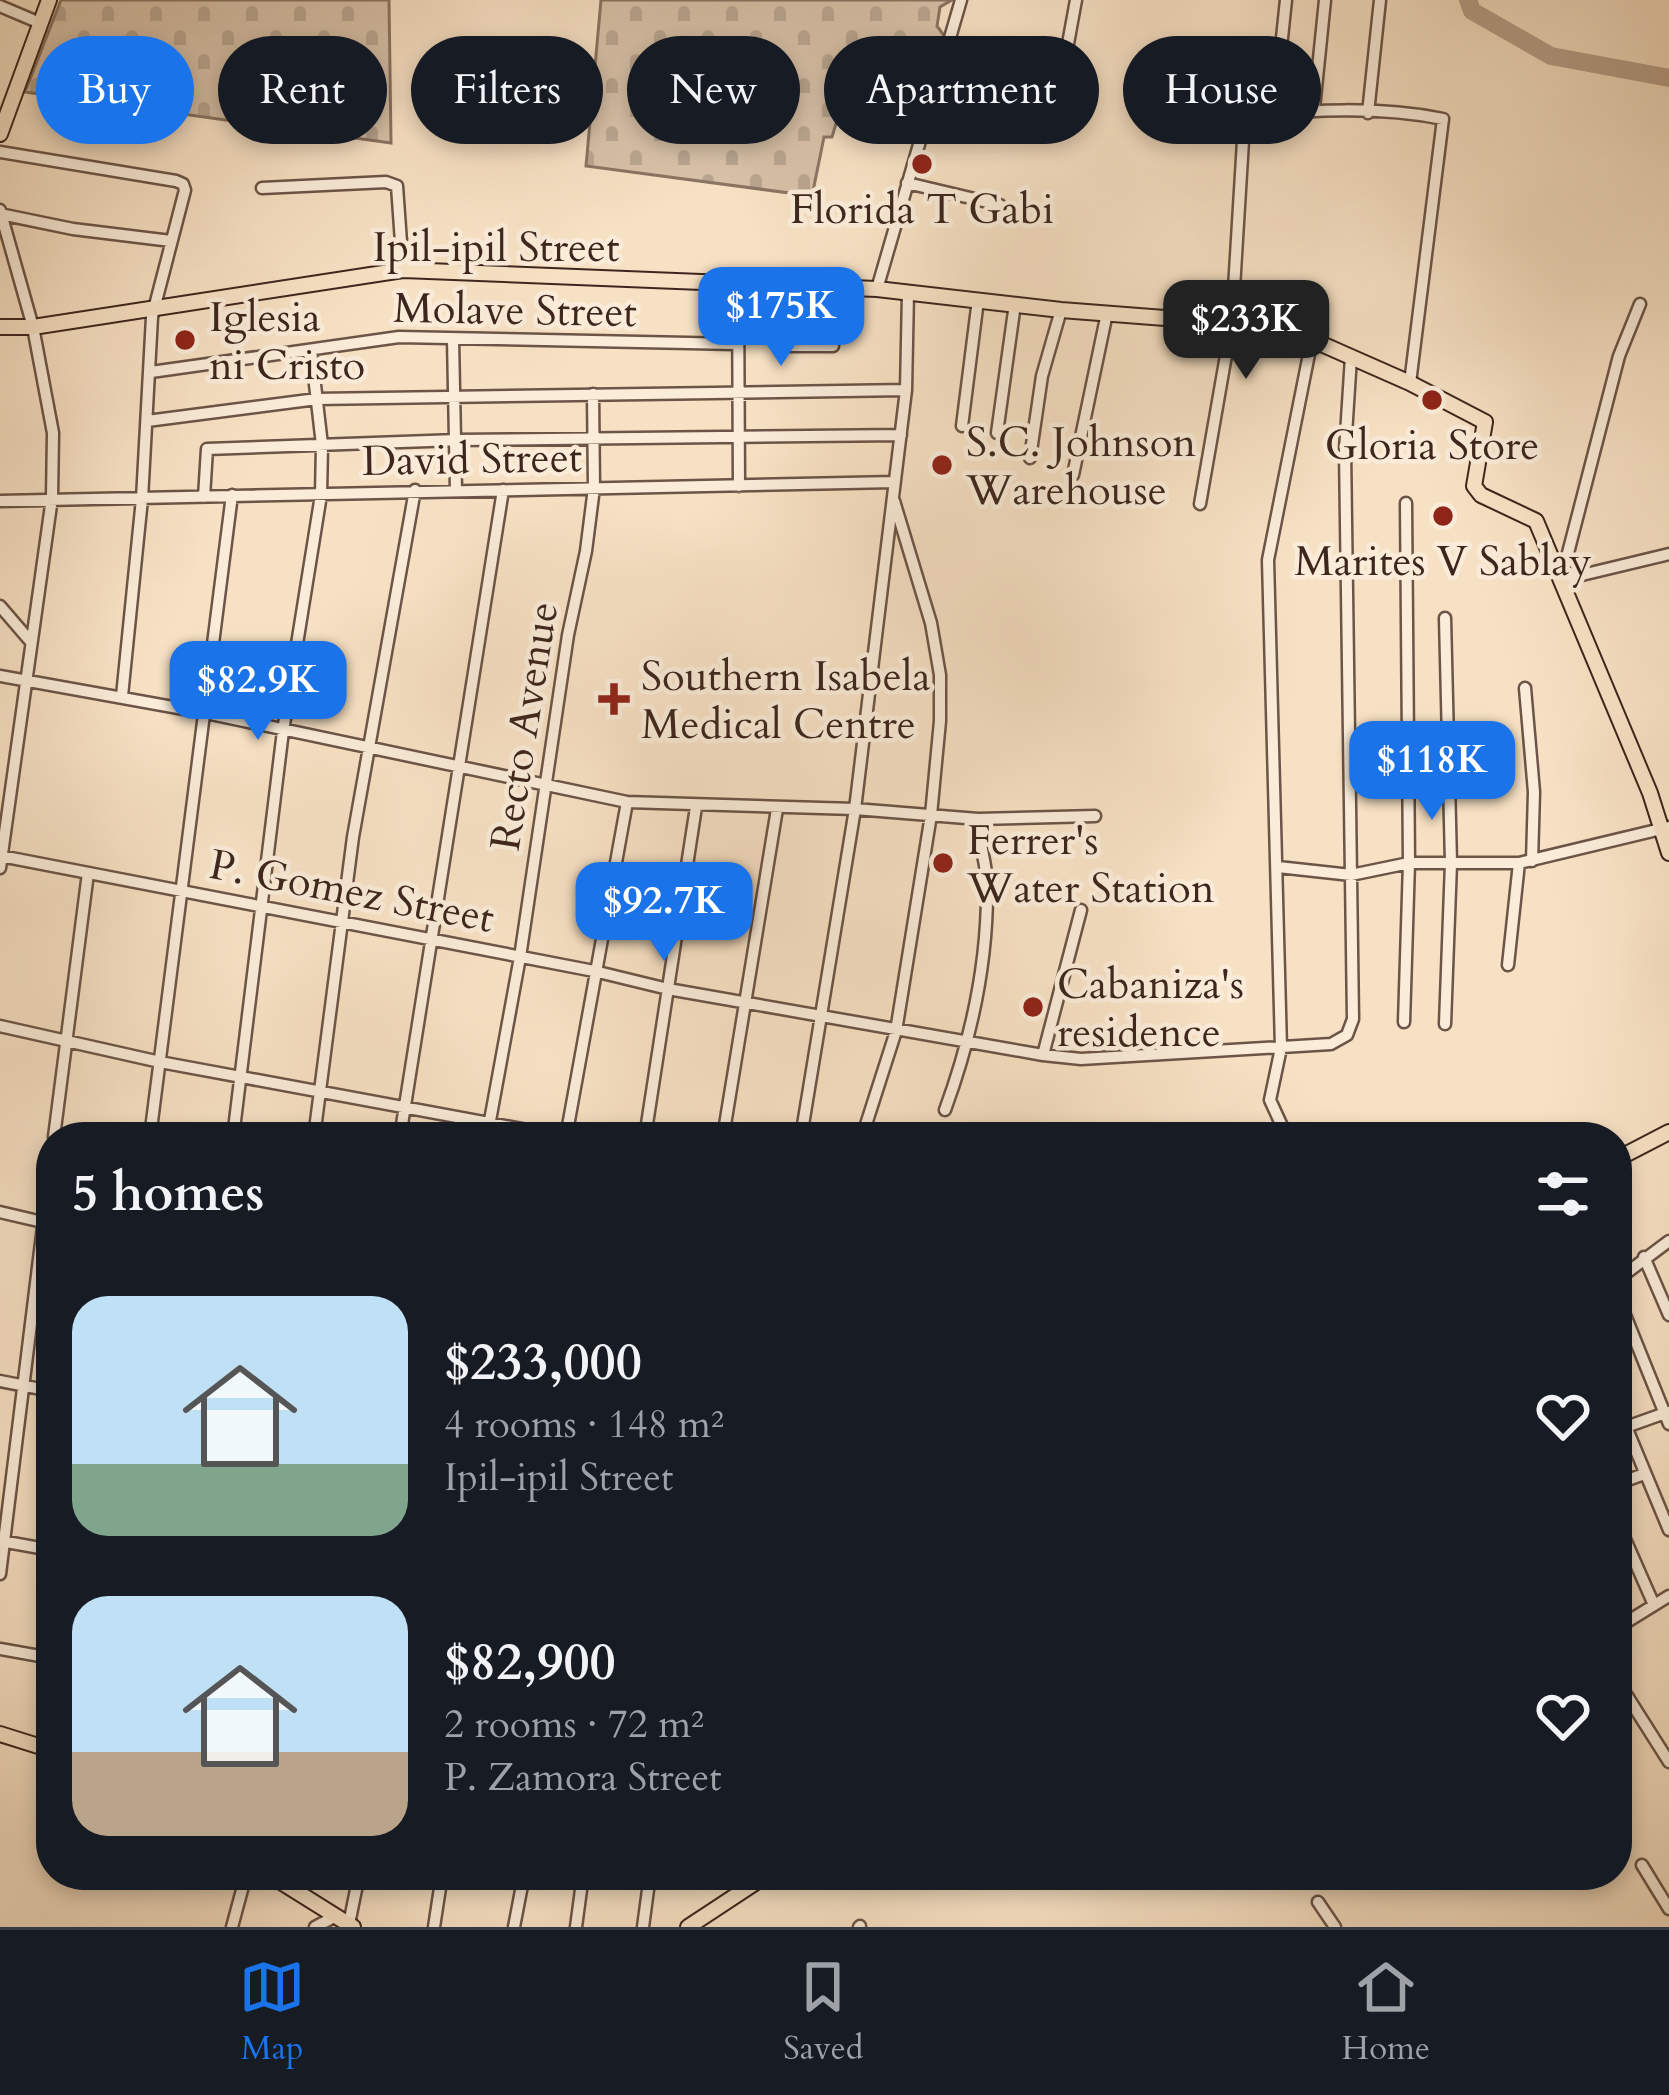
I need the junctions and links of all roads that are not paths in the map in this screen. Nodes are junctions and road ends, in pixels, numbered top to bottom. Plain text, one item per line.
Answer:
1 (50, 0) edge
2 (961, 0) edge
3 (1076, 0) edge
4 (1286, 0) edge
5 (1325, 0) edge
6 (1380, 0) edge
7 (0, 6) edge
8 (40, 23) junction
9 (950, 36) edge
10 (1069, 36) edge
11 (1282, 36) edge
12 (1321, 39) edge
13 (1321, 109) edge
14 (1368, 113) junction
15 (0, 134) edge
16 (919, 144) edge
17 (1243, 144) edge
18 (0, 152) edge
19 (908, 183) junction
20 (262, 188) dead end
21 (1000, 205) dead end
22 (1, 213) edge
23 (171, 241) junction
24 (403, 270) junction
25 (738, 283) junction
26 (877, 289) junction
27 (908, 293) junction
28 (978, 300) junction
29 (1015, 304) junction
30 (1640, 304) dead end
31 (154, 309) junction
32 (1061, 310) junction
33 (1107, 313) junction
34 (1232, 321) junction
35 (33, 327) junction
36 (739, 327) junction
37 (0, 328) edge
38 (453, 339) junction
39 (1312, 339) junction
40 (736, 344) junction
41 (832, 346) dead end
42 (311, 350) junction
43 (1352, 357) junction
44 (151, 372) junction
45 (1410, 383) junction
46 (906, 390) junction
47 (739, 391) junction
48 (592, 394) junction
49 (455, 396) junction
50 (317, 399) junction
51 (147, 421) junction
52 (962, 426) dead end
53 (997, 433) dead end
54 (901, 435) junction
55 (738, 436) junction
56 (457, 440) junction
57 (593, 440) junction
58 (322, 445) junction
59 (1030, 458) dead end
60 (1073, 475) dead end
61 (739, 486) junction
62 (594, 488) junction
63 (894, 489) junction
64 (415, 490) junction
65 (456, 490) junction
66 (503, 490) junction
67 (232, 495) junction
68 (321, 495) junction
69 (204, 497) junction
70 (52, 498) junction
71 (142, 499) junction
72 (0, 501) edge
73 (1406, 502) dead end
74 (1200, 504) dead end
75 (1669, 554) edge
76 (1561, 580) junction
77 (0, 606) edge
78 (1445, 617) dead end
79 (31, 642) junction
80 (0, 676) edge
81 (26, 682) junction
82 (1525, 688) dead end
83 (122, 696) junction
84 (206, 713) junction
85 (283, 731) junction
86 (368, 746) junction
87 (456, 768) junction
88 (546, 787) junction
89 (627, 802) junction
90 (696, 807) junction
91 (777, 808) junction
92 (855, 809) junction
93 (931, 814) junction
94 (1095, 816) dead end
95 (978, 819) junction
96 (1666, 828) edge
97 (1669, 853) edge
98 (2, 856) edge
99 (1526, 862) junction
100 (1409, 863) junction
101 (1450, 863) junction
102 (1278, 867) junction
103 (0, 868) edge
104 (88, 873) junction
105 (1351, 875) junction
106 (182, 891) junction
107 (262, 905) junction
108 (1081, 910) dead end
109 (340, 922) junction
110 (434, 940) junction
111 (520, 957) junction
112 (1508, 965) dead end
113 (594, 970) junction
114 (668, 989) junction
115 (744, 1002) junction
116 (822, 1016) junction
117 (1404, 1022) dead end
118 (1445, 1024) dead end
119 (0, 1026) edge
120 (896, 1031) junction
121 (67, 1042) junction
122 (969, 1042) junction
123 (1281, 1048) junction
124 (1043, 1055) junction
125 (160, 1062) junction
126 (242, 1078) junction
127 (321, 1091) junction
128 (406, 1109) junction
129 (945, 1110) dead end
130 (56, 1122) edge
131 (152, 1122) edge
132 (235, 1122) edge
133 (316, 1122) edge
134 (403, 1122) edge
135 (483, 1122) edge
136 (489, 1122) edge
137 (569, 1122) edge
138 (647, 1122) edge
139 (725, 1122) edge
140 (804, 1122) edge
141 (867, 1122) edge
142 (1280, 1122) edge
143 (1669, 1132) edge
144 (1632, 1151) edge
145 (0, 1212) edge
146 (36, 1221) edge
147 (1669, 1241) edge
148 (1644, 1258) junction
149 (1632, 1268) edge
150 (1664, 1287) edge
151 (36, 1301) edge
152 (1669, 1315) edge
153 (1632, 1331) edge
154 (0, 1382) edge
155 (24, 1386) junction
156 (36, 1388) edge
157 (1667, 1416) edge
158 (1632, 1425) edge
159 (1632, 1443) edge
160 (1644, 1474) junction
161 (1632, 1478) edge
162 (1669, 1530) edge
163 (3, 1541) edge
164 (36, 1547) edge
165 (1632, 1555) edge
166 (0, 1574) edge
167 (1669, 1596) edge
168 (1654, 1604) junction
169 (1632, 1617) edge
170 (0, 1648) edge
171 (36, 1655) edge
172 (1632, 1704) edge
173 (0, 1734) edge
174 (36, 1745) edge
175 (1669, 1762) edge
176 (1642, 1865) dead end
177 (242, 1890) edge
178 (292, 1890) edge
179 (354, 1890) edge
180 (440, 1890) edge
181 (521, 1890) edge
182 (581, 1890) edge
183 (648, 1890) edge
184 (744, 1890) edge
185 (1318, 1902) dead end
186 (1669, 1909) edge
187 (343, 1924) edge
188 (232, 1927) edge
189 (315, 1927) edge
190 (434, 1927) edge
191 (514, 1927) edge
192 (576, 1927) edge
193 (643, 1927) edge
194 (688, 1927) edge
195 (1335, 1927) edge

1 - 8 main road
2 - 9 street
3 - 10 street
4 - 11 street
5 - 12 street
6 - 14 street
7 - 8 street
8 - 15 main road
13 - 14 street
14 - 45 street
16 - 19 street
17 - 34 street
18 - 23 street
19 - 21 street
19 - 26 street
20 - 24 street
22 - 23 street
22 - 35 street
23 - 31 street
24 - 25 main road, Ipil-ipil Street
24 - 31 main road, Ipil-ipil Street
25 - 26 main road, Ipil-ipil Street
25 - 36 street
26 - 27 main road, Ipil-ipil Street
27 - 28 main road, Ipil-ipil Street
27 - 46 street
28 - 29 main road, Ipil-ipil Street
28 - 52 street
29 - 32 main road, Ipil-ipil Street
29 - 53 street
30 - 76 street
31 - 35 main road, Ipil-ipil Street
31 - 44 street
32 - 33 main road, Ipil-ipil Street
32 - 59 street
33 - 34 main road, Ipil-ipil Street
33 - 60 street
34 - 39 main road, Ipil-ipil Street
34 - 74 street
35 - 37 main road, Ipil-ipil Street
35 - 70 street
36 - 40 street
36 - 41 street
38 - 40 street, Molave Street
38 - 42 street, Molave Street
38 - 49 street
39 - 43 main road, Ipil-ipil Street
39 - 102 street
40 - 47 street
42 - 44 street, Molave Street
42 - 50 street
43 - 45 main road, Ipil-ipil Street
43 - 105 street
44 - 51 street
45 - 76 main road, Ipil-ipil Street
46 - 47 street
46 - 54 street
47 - 48 street
47 - 55 street
48 - 49 street
48 - 57 street, Recto Avenue
49 - 50 street
49 - 56 street
50 - 51 street
50 - 58 street
51 - 71 street
54 - 55 street
54 - 63 street
55 - 57 street
55 - 61 street
56 - 57 street
56 - 58 street
56 - 65 street
57 - 62 street, Recto Avenue
58 - 68 street
58 - 69 street
61 - 62 street, David Street
61 - 63 street, David Street
62 - 66 street, David Street
62 - 88 street, Recto Avenue
63 - 92 street
63 - 93 street
64 - 65 street, David Street
64 - 68 street, David Street
64 - 86 street
65 - 66 street, David Street
66 - 87 street
67 - 68 street, David Street
67 - 69 street, David Street
67 - 84 street
68 - 85 street
69 - 71 street, David Street
70 - 71 street, David Street
70 - 72 street
70 - 79 street
71 - 83 street
73 - 100 street
75 - 76 street
76 - 96 main road, Ipil-ipil Street
77 - 79 street
78 - 101 street
79 - 81 street
80 - 81 street
81 - 83 street
81 - 98 street
82 - 99 street
83 - 84 street
84 - 85 street
84 - 106 street
85 - 86 street
85 - 107 street
86 - 87 street
86 - 109 street
87 - 88 street
87 - 110 street
88 - 89 street
88 - 111 street, Recto Avenue
89 - 90 street
89 - 113 street
90 - 91 street
90 - 114 street
91 - 92 street
91 - 115 street
92 - 93 street
92 - 116 street
93 - 95 street
93 - 120 street
94 - 95 street
95 - 122 street
96 - 97 main road, Ipil-ipil Street
96 - 99 street
98 - 103 street
98 - 104 street, P. Gomez Street
99 - 101 street
99 - 112 street
100 - 101 street
100 - 105 street
100 - 117 street
101 - 118 street
102 - 105 street
102 - 123 street
104 - 106 street, P. Gomez Street
104 - 121 street
105 - 123 street, P. Gomez Street
106 - 107 street, P. Gomez Street
106 - 125 street
107 - 109 street, P. Gomez Street
107 - 126 street
108 - 124 street
109 - 110 street, P. Gomez Street
109 - 127 street
110 - 111 street, P. Gomez Street
110 - 128 street
111 - 113 street, P. Gomez Street
111 - 136 street, Recto Avenue
113 - 114 street, P. Gomez Street
113 - 137 street
114 - 115 street, P. Gomez Street
114 - 138 street
115 - 116 street, P. Gomez Street
115 - 139 street
116 - 120 street, P. Gomez Street
116 - 140 street
119 - 121 street
120 - 122 street, P. Gomez Street
120 - 141 street
121 - 125 street
121 - 130 street
122 - 124 street, P. Gomez Street
122 - 129 street
123 - 124 street, P. Gomez Street
123 - 142 street
125 - 126 street
125 - 131 street
126 - 127 street
126 - 132 street
127 - 128 street
127 - 133 street
128 - 134 street
128 - 135 street
143 - 144 main road
145 - 146 street
147 - 148 street
148 - 149 street
148 - 150 street
150 - 152 street
151 - 155 street
153 - 157 street
154 - 155 street
155 - 156 street
155 - 163 street
157 - 158 street
159 - 160 street
160 - 161 street
160 - 162 street
163 - 164 street
163 - 166 street
165 - 168 street
167 - 168 street
168 - 169 street
170 - 171 street
172 - 175 street
173 - 174 main road
176 - 186 street
177 - 188 street
178 - 187 main road
179 - 187 street
180 - 190 street
181 - 191 street
182 - 192 street
183 - 193 street
184 - 194 main road
185 - 195 street
187 - 189 street

